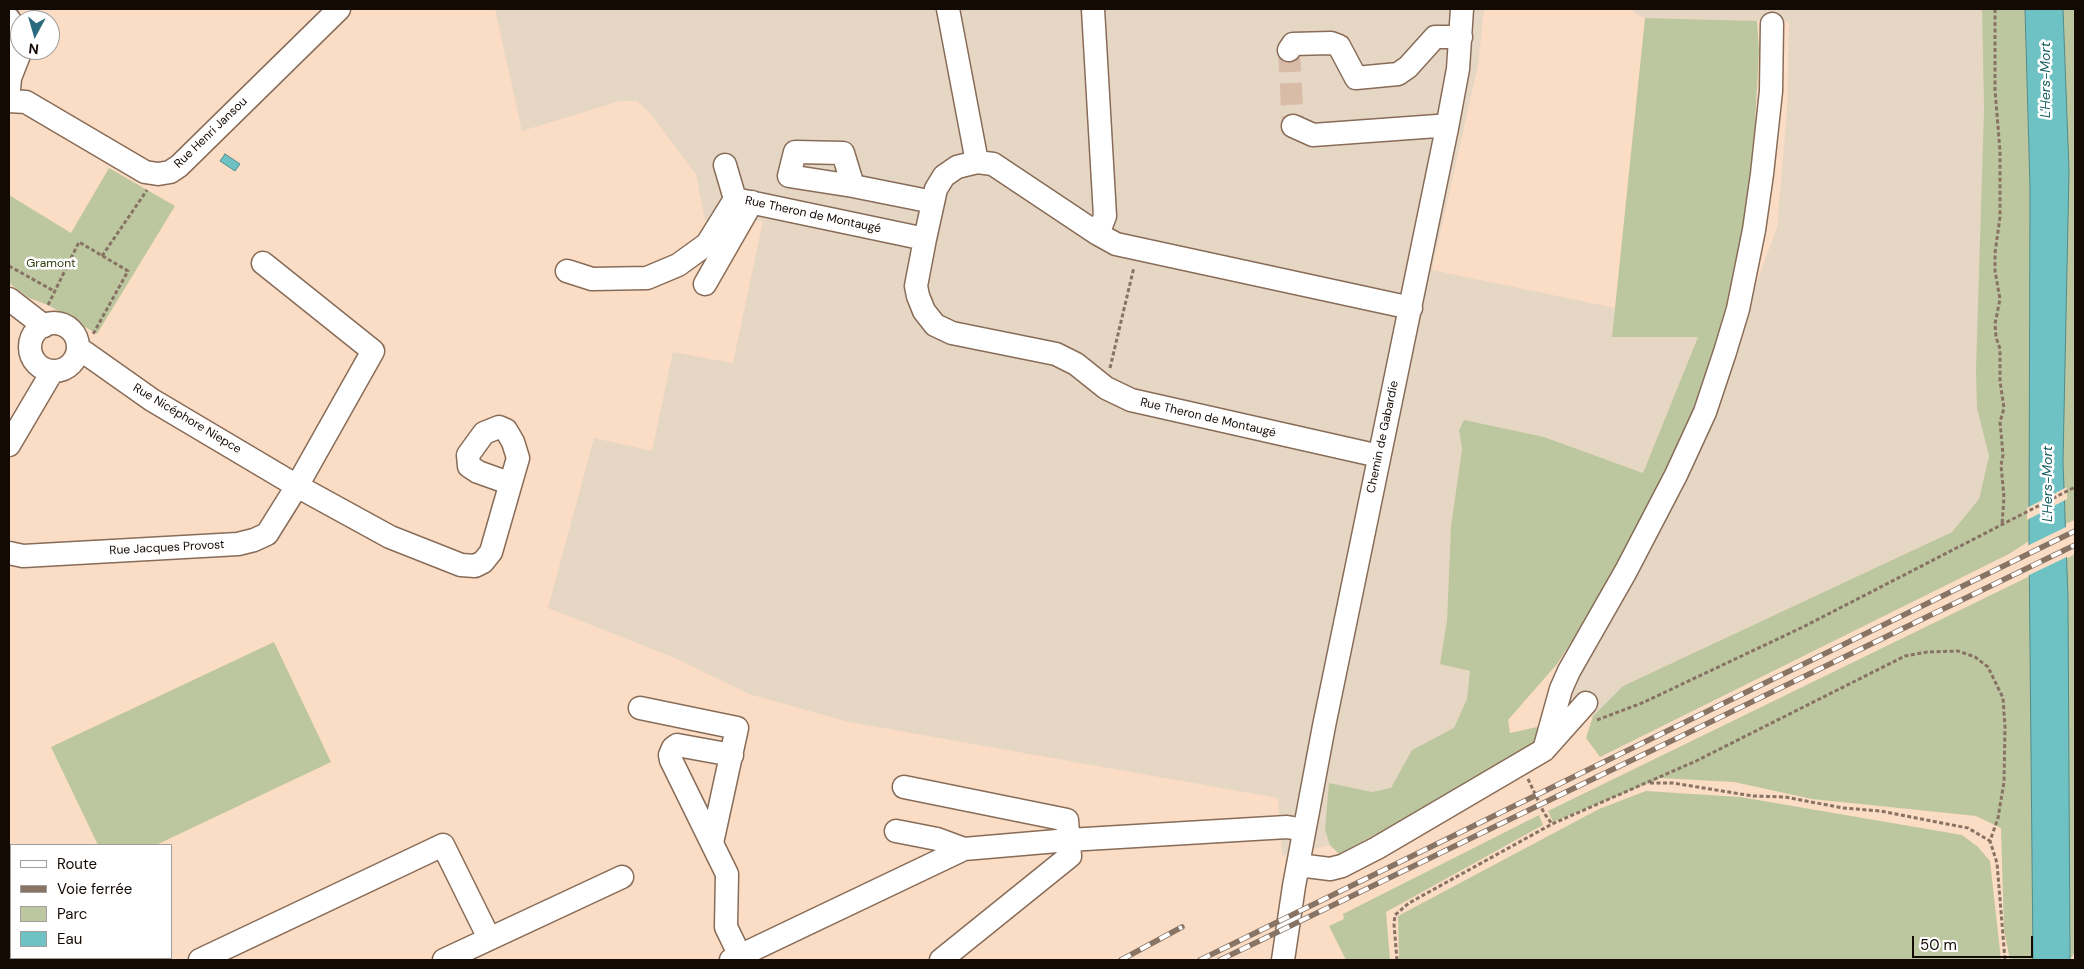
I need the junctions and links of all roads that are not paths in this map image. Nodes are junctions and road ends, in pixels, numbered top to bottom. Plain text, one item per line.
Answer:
1 (339, 9) edge
2 (948, 9) edge
3 (1093, 9) edge
4 (1462, 9) edge
5 (9, 19) edge
6 (1772, 24) dead end
7 (1461, 37) junction
8 (1289, 50) dead end
9 (9, 90) edge
10 (9, 101) edge
11 (1293, 126) dead end
12 (1447, 128) junction
13 (978, 162) junction
14 (725, 165) dead end
15 (853, 186) dead end
16 (744, 201) junction
17 (933, 202) junction
18 (1098, 234) junction
19 (924, 239) junction
20 (263, 263) dead end
21 (566, 271) dead end
22 (705, 284) dead end
23 (9, 299) edge
24 (1411, 308) junction
25 (42, 323) junction
26 (81, 351) junction
27 (50, 371) junction
28 (9, 445) edge
29 (1379, 456) junction
30 (510, 483) dead end
31 (297, 486) junction
32 (9, 553) edge
33 (640, 708) dead end
34 (1589, 713) road end
35 (1544, 750) junction
36 (732, 755) junction
37 (904, 787) dead end
38 (1304, 830) junction
39 (896, 831) dead end
40 (1069, 840) junction
41 (712, 843) junction
42 (964, 849) junction
43 (1298, 864) junction
44 (622, 877) dead end
45 (489, 938) junction
46 (736, 958) edge
47 (200, 960) edge
48 (444, 960) edge
49 (941, 960) edge
50 (1283, 960) edge

1 - 10 street, Rue Henri Jansou
2 - 13 street
3 - 18 street
4 - 7 street, Chemin de Gabardie
5 - 9 street
6 - 35 street
7 - 8 street
7 - 12 street, Chemin de Gabardie
11 - 12 street
12 - 24 street, Chemin de Gabardie
13 - 17 street, Rue Theron de Montaugé
13 - 18 street
14 - 16 street, Rue Theron de Montaugé
15 - 17 street
16 - 19 street, Rue Theron de Montaugé
16 - 21 street
16 - 22 street
17 - 19 street, Rue Theron de Montaugé
18 - 24 street
19 - 29 street, Rue Theron de Montaugé
20 - 31 street, Rue Jacques Provost
23 - 25 street
24 - 29 street, Chemin de Gabardie
25 - 26 street
25 - 27 street
26 - 27 street
26 - 31 street, Rue Nicéphore Niepce
27 - 28 street
29 - 38 street, Chemin de Gabardie
30 - 31 street, Rue Nicéphore Niepce
31 - 32 street, Rue Jacques Provost
33 - 36 street
34 - 35 street
35 - 43 street
36 - 41 street
36 - 41 street
37 - 40 street
38 - 40 street
38 - 43 street, Chemin de Gabardie
39 - 42 street
40 - 42 street
40 - 49 street
41 - 46 street
42 - 46 street
43 - 50 street, Chemin de Gabardie
44 - 45 street
45 - 47 street
45 - 48 street

